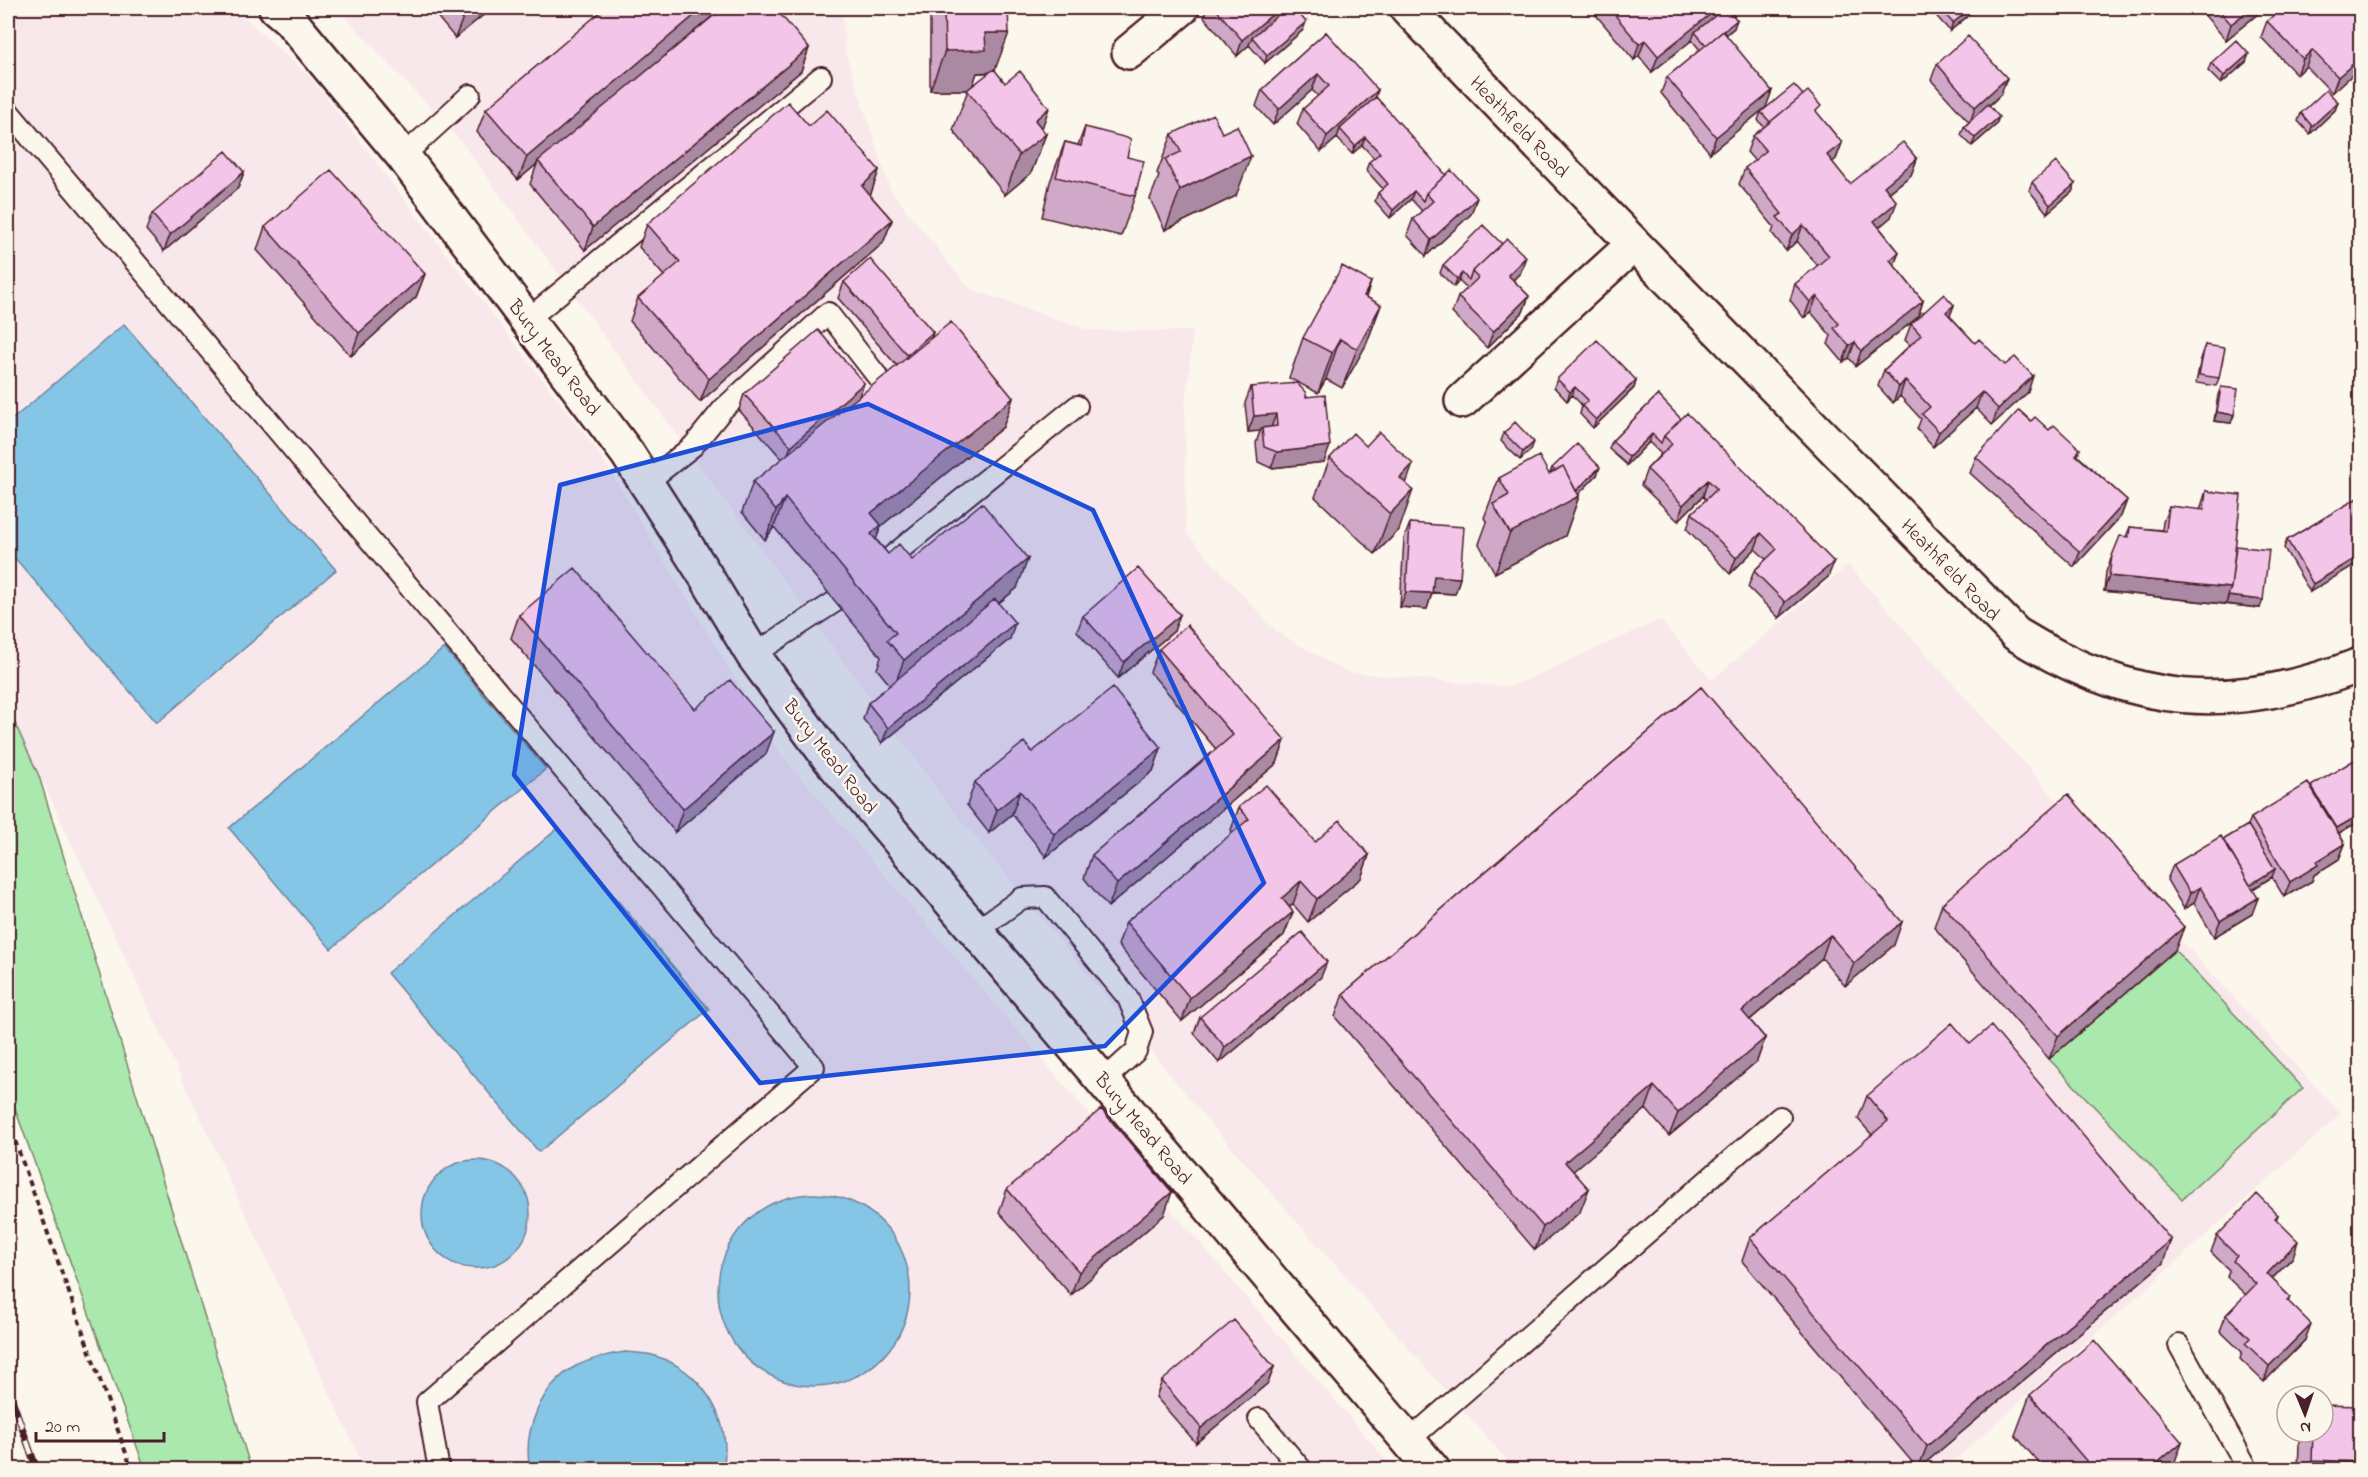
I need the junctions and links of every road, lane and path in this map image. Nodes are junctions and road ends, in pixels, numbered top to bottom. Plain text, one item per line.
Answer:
1 (276, 8) edge
2 (1182, 8) edge
3 (1407, 8) edge
4 (1129, 52) dead end
5 (820, 77) dead end
6 (470, 95) dead end
7 (8, 111) edge
8 (403, 156) junction
9 (1634, 244) junction
10 (527, 320) junction
11 (877, 376) dead end
12 (1462, 401) dead end
13 (1077, 406) dead end
14 (646, 483) junction
15 (870, 574) edge
16 (836, 602) dead end
17 (753, 655) junction
18 (2361, 665) edge
19 (976, 931) junction
20 (1104, 1080) junction
21 (1780, 1117) dead end
22 (8, 1121) edge
23 (2180, 1345) dead end
24 (1259, 1419) dead end
25 (1408, 1441) junction
26 (132, 1470) edge
27 (439, 1470) edge
28 (1302, 1470) edge
29 (1433, 1470) edge
30 (2244, 1470) edge

1 - 8 street, Bury Mead Road
2 - 4 street
3 - 9 street, Heathfield Road
5 - 10 lane
6 - 8 lane
7 - 27 lane
8 - 10 street, Bury Mead Road
9 - 12 street
9 - 18 street, Heathfield Road
10 - 14 street, Bury Mead Road
11 - 14 lane
13 - 15 lane
14 - 17 street, Bury Mead Road
16 - 17 lane
17 - 19 street, Bury Mead Road
19 - 20 street, Bury Mead Road
19 - 20 lane
20 - 25 street, Bury Mead Road
21 - 25 lane
22 - 26 path
23 - 30 lane
24 - 28 lane
25 - 29 street, Bury Mead Road

